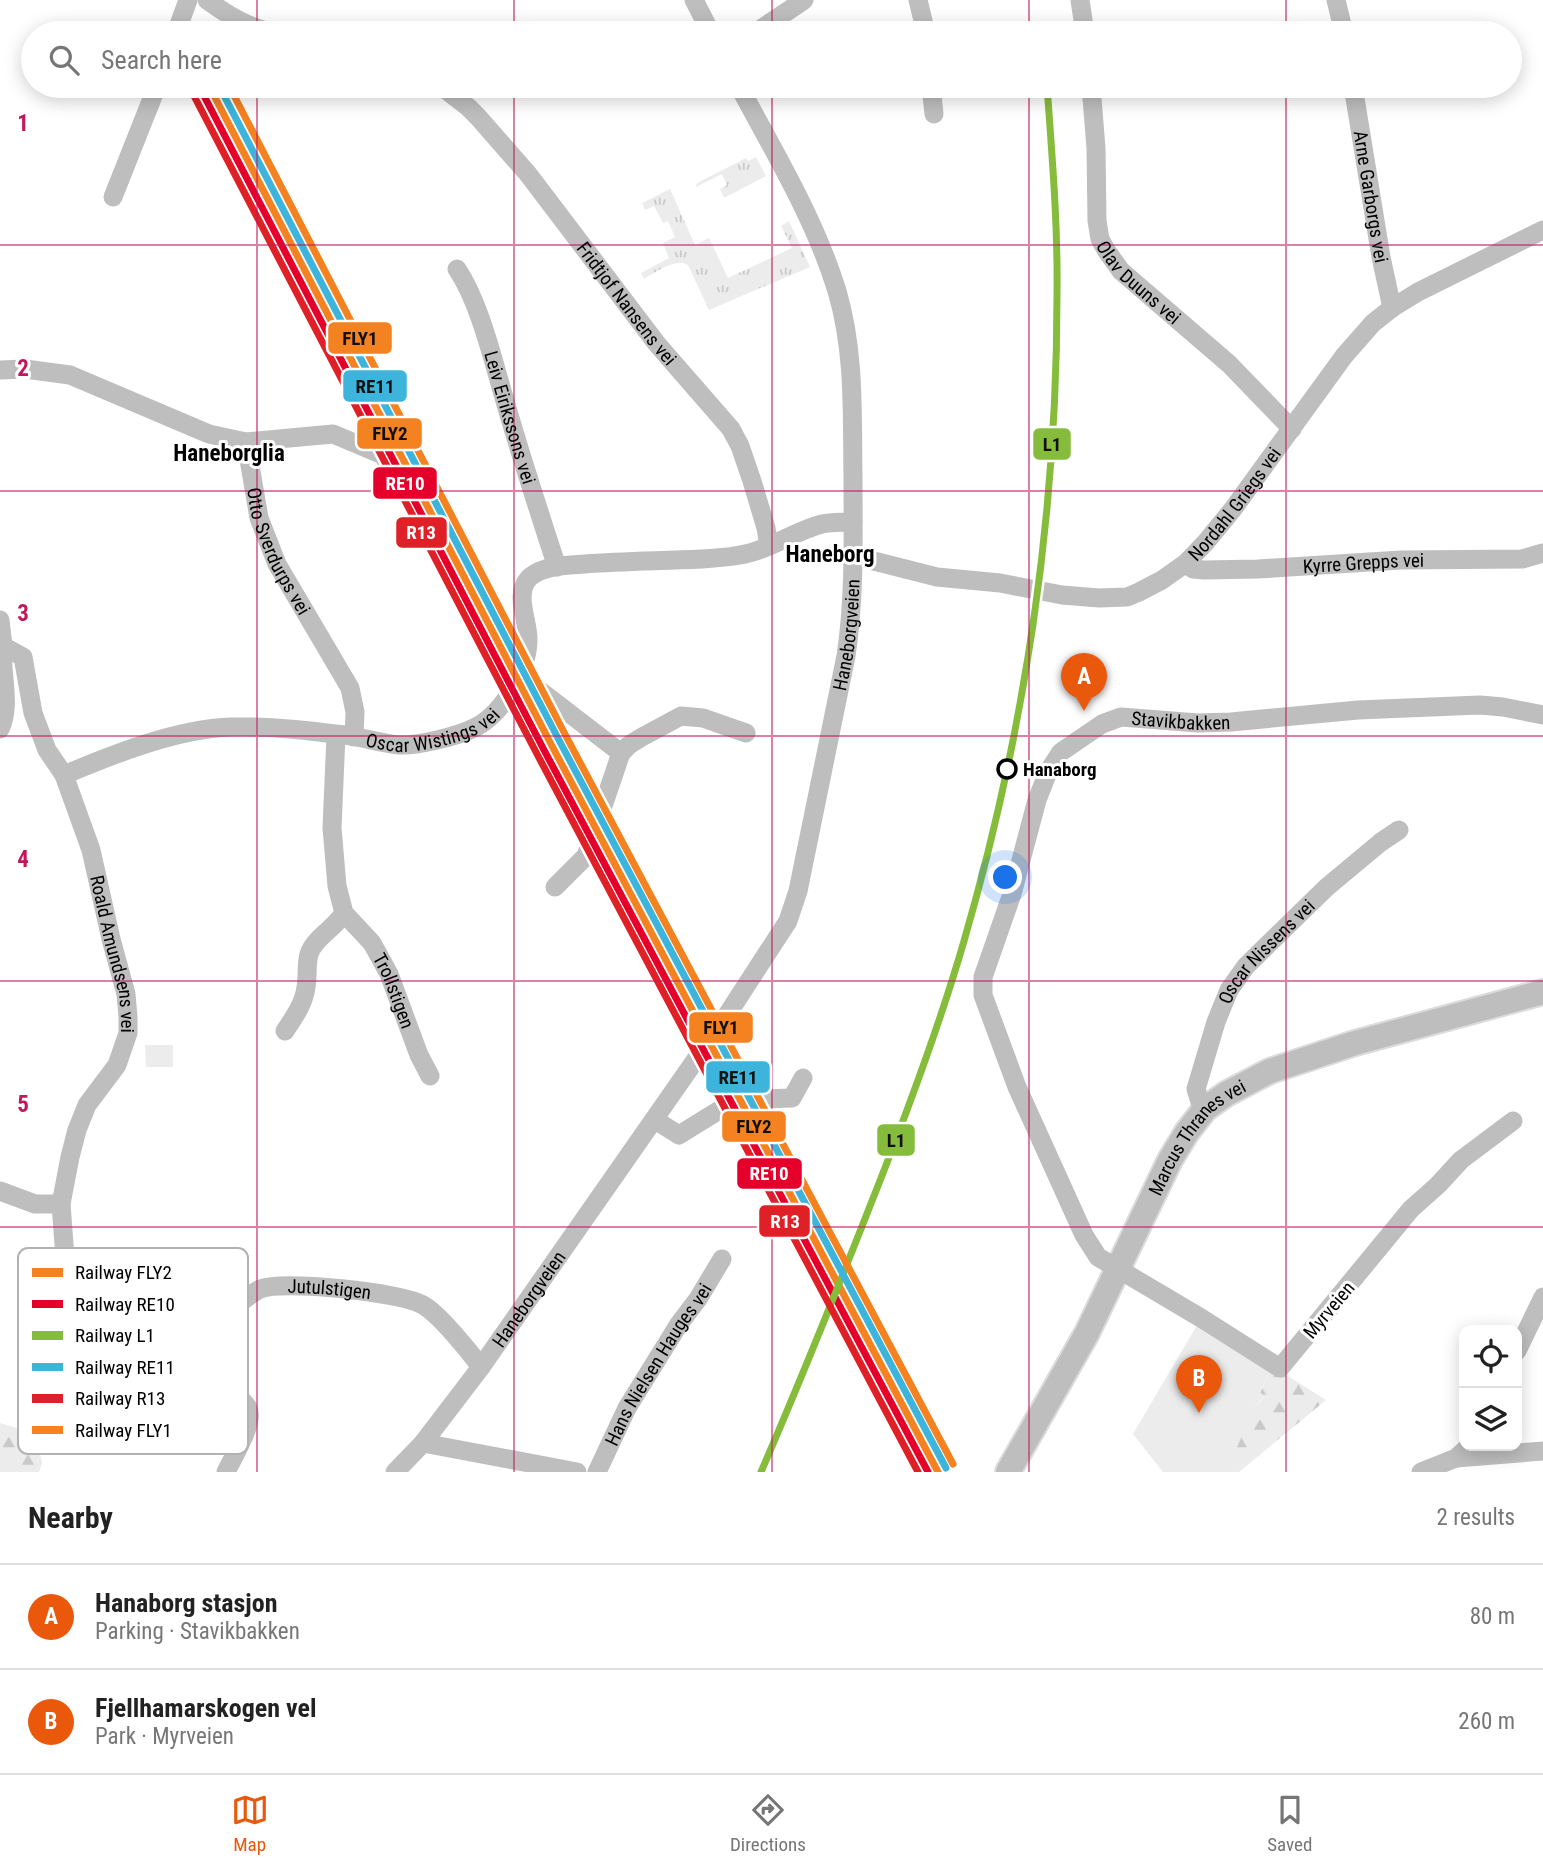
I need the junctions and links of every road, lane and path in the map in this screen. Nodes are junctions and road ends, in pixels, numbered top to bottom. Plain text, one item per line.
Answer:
1 (188, 0) edge
2 (207, 0) edge
3 (694, 0) edge
4 (804, 0) edge
5 (918, 0) edge
6 (1080, 0) edge
7 (1336, 0) edge
8 (180, 21) edge
9 (239, 21) edge
10 (705, 21) edge
11 (773, 21) edge
12 (923, 21) edge
13 (1083, 21) edge
14 (1341, 21) edge
15 (152, 98) edge
16 (456, 98) edge
17 (745, 98) edge
18 (932, 98) edge
19 (1092, 98) edge
20 (1355, 98) edge
21 (934, 114) dead end
22 (113, 197) dead end
23 (1543, 230) edge
24 (457, 270) dead end
25 (1392, 307) junction
26 (0, 370) edge
27 (1292, 429) junction
28 (246, 442) junction
29 (411, 502) dead end
30 (853, 522) junction
31 (769, 546) junction
32 (1543, 553) edge
33 (854, 556) junction
34 (1186, 563) junction
35 (557, 566) junction
36 (0, 620) edge
37 (3, 646) junction
38 (521, 672) junction
39 (1543, 715) edge
40 (0, 729) edge
41 (746, 733) dead end
42 (345, 736) junction
43 (621, 753) junction
44 (64, 775) junction
45 (1399, 830) dead end
46 (555, 887) dead end
47 (344, 913) junction
48 (1543, 992) edge
49 (285, 1031) dead end
50 (430, 1076) dead end
51 (803, 1078) dead end
52 (1205, 1109) junction
53 (655, 1120) junction
54 (1513, 1121) dead end
55 (0, 1191) edge
56 (61, 1204) junction
57 (64, 1248) edge
58 (722, 1259) dead end
59 (1119, 1268) junction
60 (1543, 1297) edge
61 (248, 1298) edge
62 (1522, 1341) edge
63 (481, 1367) junction
64 (248, 1408) edge
65 (248, 1426) edge
66 (423, 1444) junction
67 (1543, 1451) edge
68 (1463, 1452) edge
69 (235, 1454) edge
70 (226, 1472) edge
71 (395, 1472) edge
72 (577, 1472) edge
73 (597, 1472) edge
74 (1008, 1472) edge
75 (1421, 1472) edge

1 - 8 street
2 - 9 street
3 - 10 street
4 - 11 street
5 - 12 street
6 - 13 street
7 - 14 street
15 - 22 street
16 - 31 street, Fridtjof Nansens vei
17 - 30 street, Haneborgveien
18 - 21 street
19 - 27 street, Olav Duuns vei
20 - 25 street, Arne Garborgs vei
23 - 25 street, Nordahl Griegs vei
24 - 35 street, Leiv Eirikssons vei
25 - 27 street, Nordahl Griegs vei
26 - 28 street
27 - 34 street, Nordahl Griegs vei
28 - 29 street
28 - 42 street, Otto Sverdurps vei
30 - 31 street, Oscar Wistings vei
30 - 33 street, Haneborgveien
31 - 35 street, Oscar Wistings vei
32 - 34 street, Kyrre Grepps vei
33 - 34 street, Nordahl Griegs vei
33 - 53 street, Haneborgveien
35 - 38 street, Oscar Wistings vei
36 - 37 street
37 - 40 street
37 - 44 street, Roald Amundsens vei
38 - 42 street, Oscar Wistings vei
38 - 43 street
39 - 59 street, Stavikbakken
41 - 43 street
42 - 44 street, Oscar Wistings vei
42 - 47 street
43 - 46 street
44 - 56 street, Roald Amundsens vei
45 - 52 street, Oscar Nissens vei
47 - 49 street
47 - 50 street, Trollstigen
48 - 52 main road, Marcus Thranes vei
51 - 53 street
52 - 59 main road, Marcus Thranes vei
53 - 63 street, Haneborgveien
54 - 59 street, Myrveien
55 - 56 street
56 - 57 street, Roald Amundsens vei
58 - 73 street, Hans Nielsen Hauges vei
59 - 74 main road, Marcus Thranes vei
60 - 62 street
61 - 63 street, Jutulstigen
63 - 66 street, Haneborgveien
64 - 65 street, Roald Amundsens vei
66 - 71 street, Haneborgveien
66 - 72 street
67 - 68 street
68 - 75 street
69 - 70 street, Roald Amundsens vei

